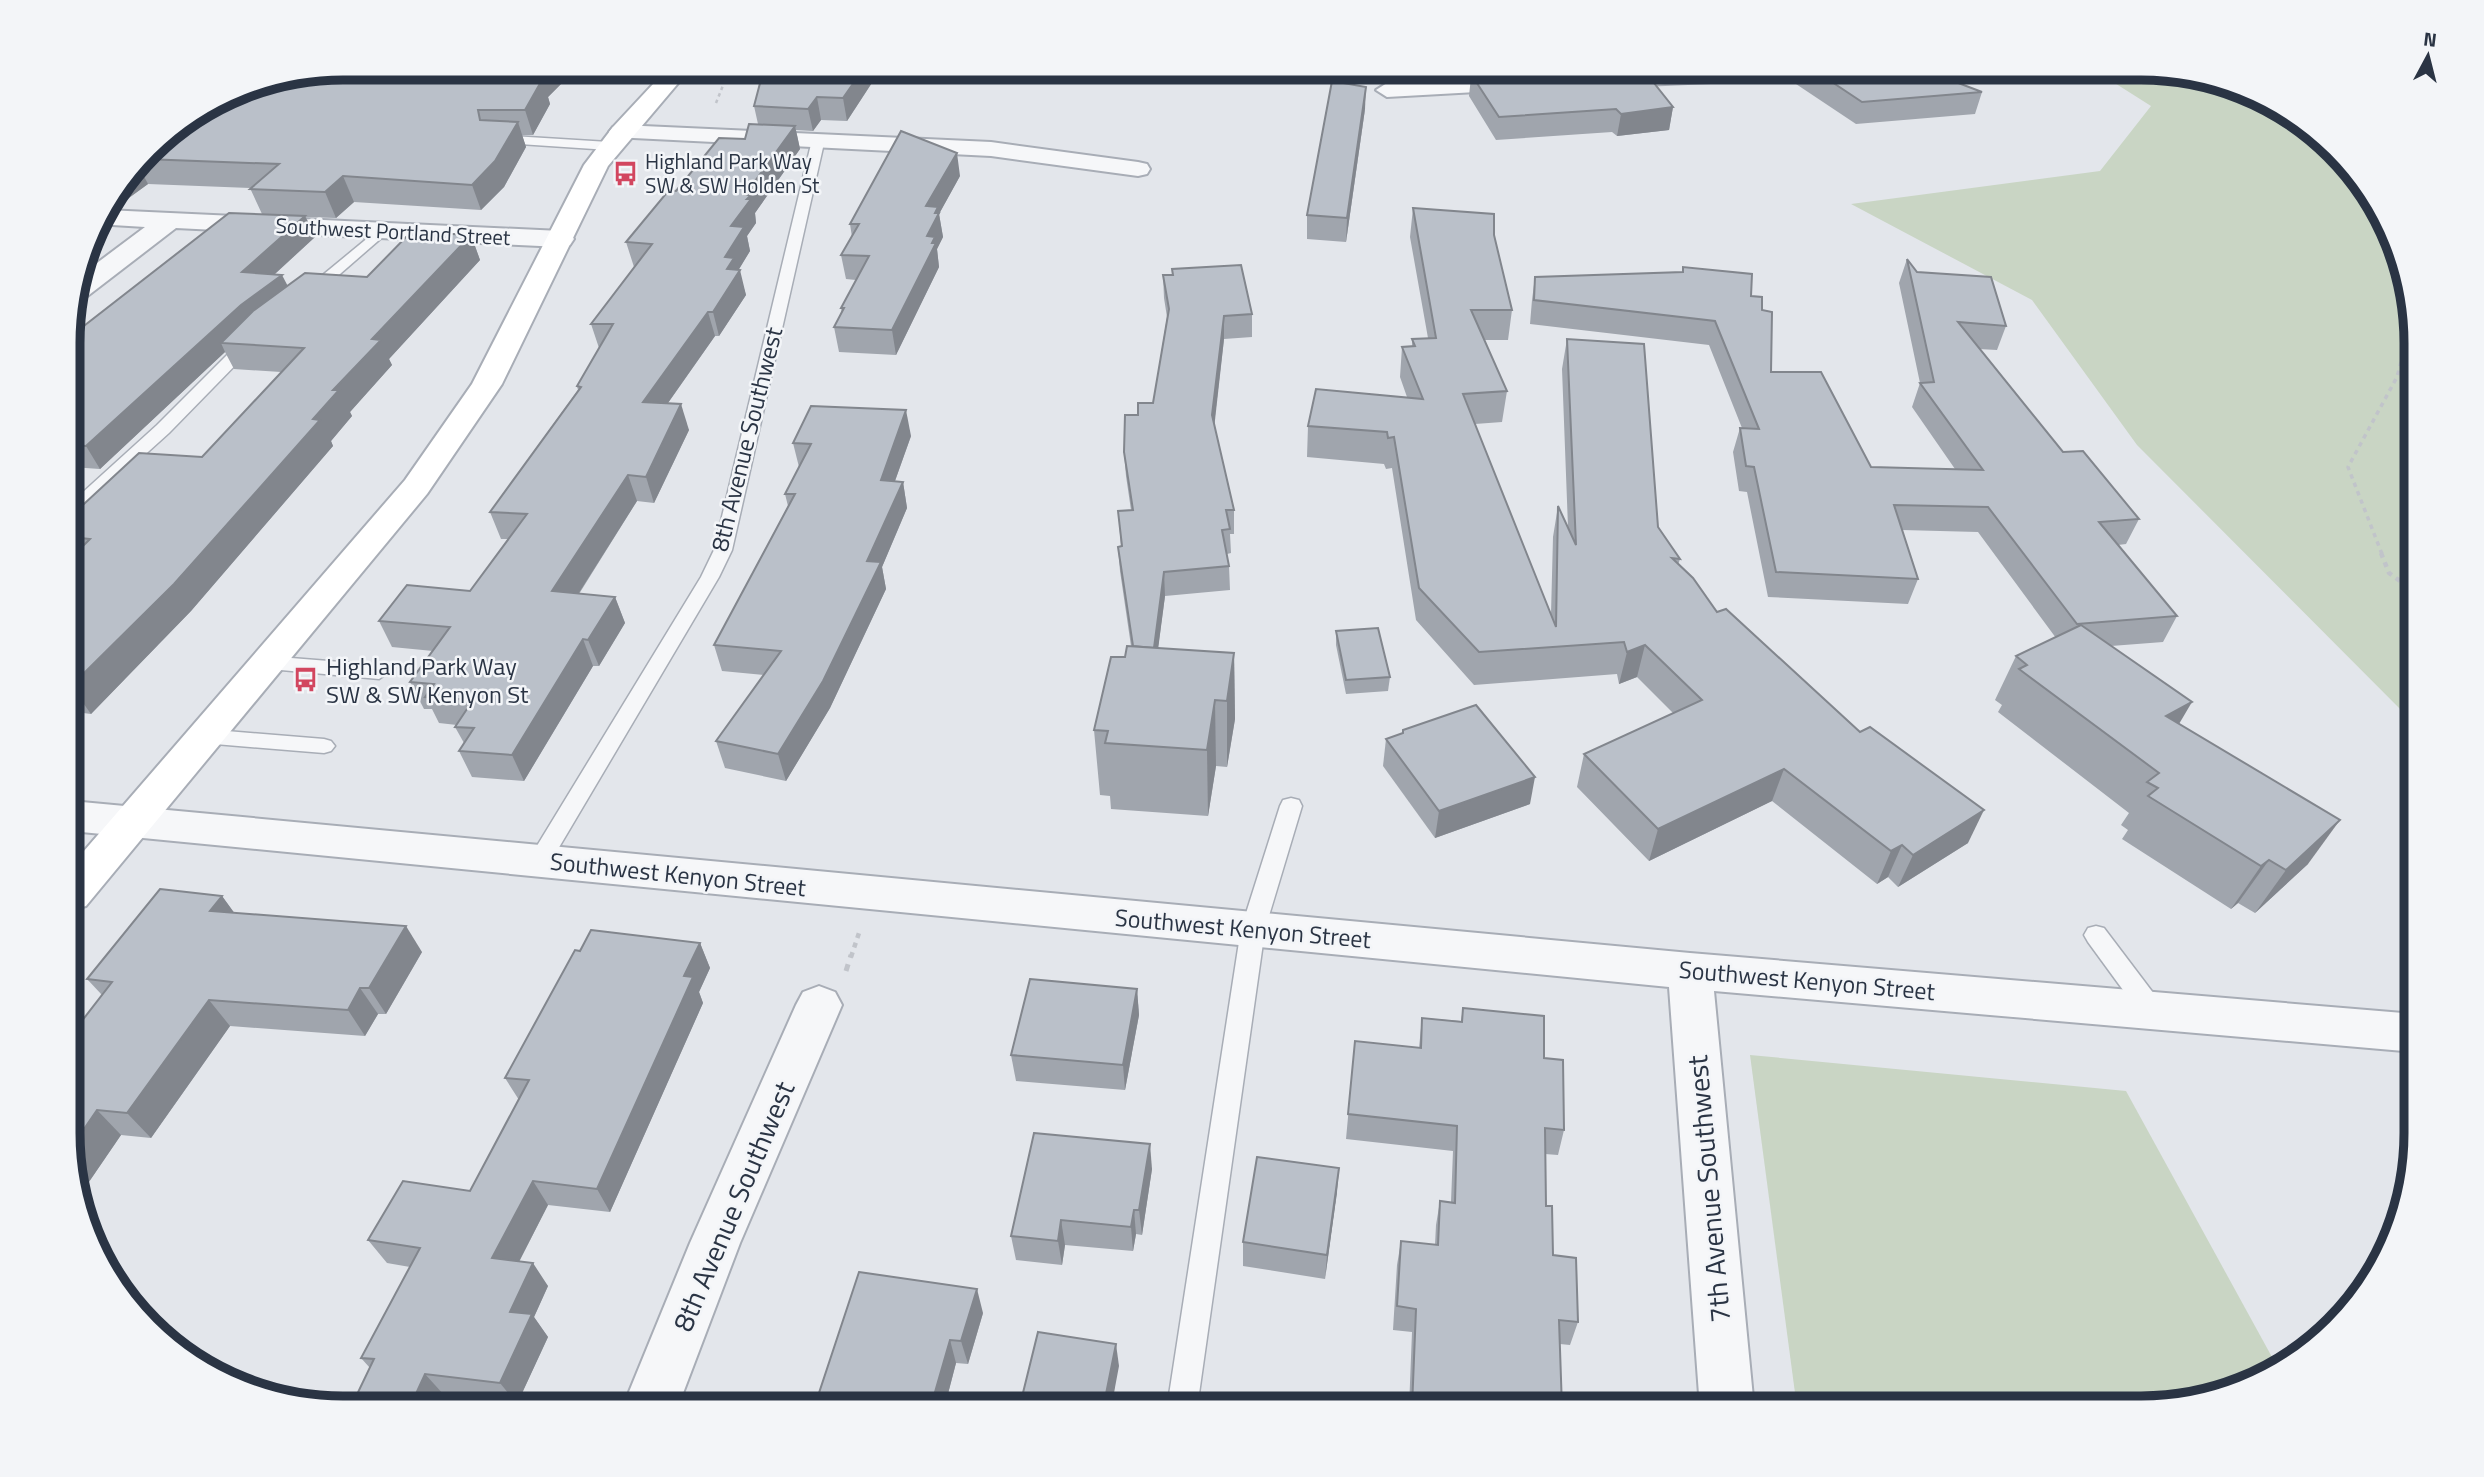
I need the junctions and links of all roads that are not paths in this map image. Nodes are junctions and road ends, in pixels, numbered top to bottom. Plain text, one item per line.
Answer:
1 (669, 80) edge
2 (1591, 80) edge
3 (1579, 81) edge
4 (1538, 83) edge
5 (1387, 90) dead end
6 (494, 139) edge
7 (615, 139) junction
8 (817, 143) junction
9 (1138, 169) dead end
10 (113, 218) edge
11 (169, 221) junction
12 (381, 231) junction
13 (561, 239) junction
14 (88, 282) edge
15 (302, 299) edge
16 (259, 332) edge
17 (80, 504) edge
18 (266, 663) junction
19 (379, 672) dead end
20 (203, 736) junction
21 (324, 746) dead end
22 (1291, 806) dead end
23 (80, 817) edge
24 (130, 822) junction
25 (540, 860) junction
26 (80, 883) edge
27 (1253, 929) junction
28 (2096, 935) dead end
29 (1690, 971) junction
30 (830, 994) road end
31 (2151, 1009) junction
32 (2404, 1032) edge
33 (654, 1396) edge
34 (1184, 1396) edge
35 (1726, 1396) edge

1 - 7 street
2 - 3 street
4 - 5 street
6 - 7 lane
7 - 8 street
7 - 13 street
8 - 9 street
8 - 25 lane, 8th Avenue Southwest
10 - 11 street, Southwest Portland Street
11 - 12 street, Southwest Portland Street
11 - 14 street
12 - 13 street, Southwest Portland Street
12 - 15 lane
13 - 18 street
16 - 17 lane
18 - 19 lane
18 - 20 street
20 - 21 lane
20 - 24 street
22 - 27 lane
23 - 24 street, Southwest Kenyon Street
24 - 25 street, Southwest Kenyon Street
24 - 26 street
25 - 27 street, Southwest Kenyon Street
27 - 29 street, Southwest Kenyon Street
27 - 34 lane
28 - 31 lane
29 - 31 street, Southwest Kenyon Street
29 - 35 street, 7th Avenue Southwest
30 - 33 street, 8th Avenue Southwest
31 - 32 street, Southwest Kenyon Street

